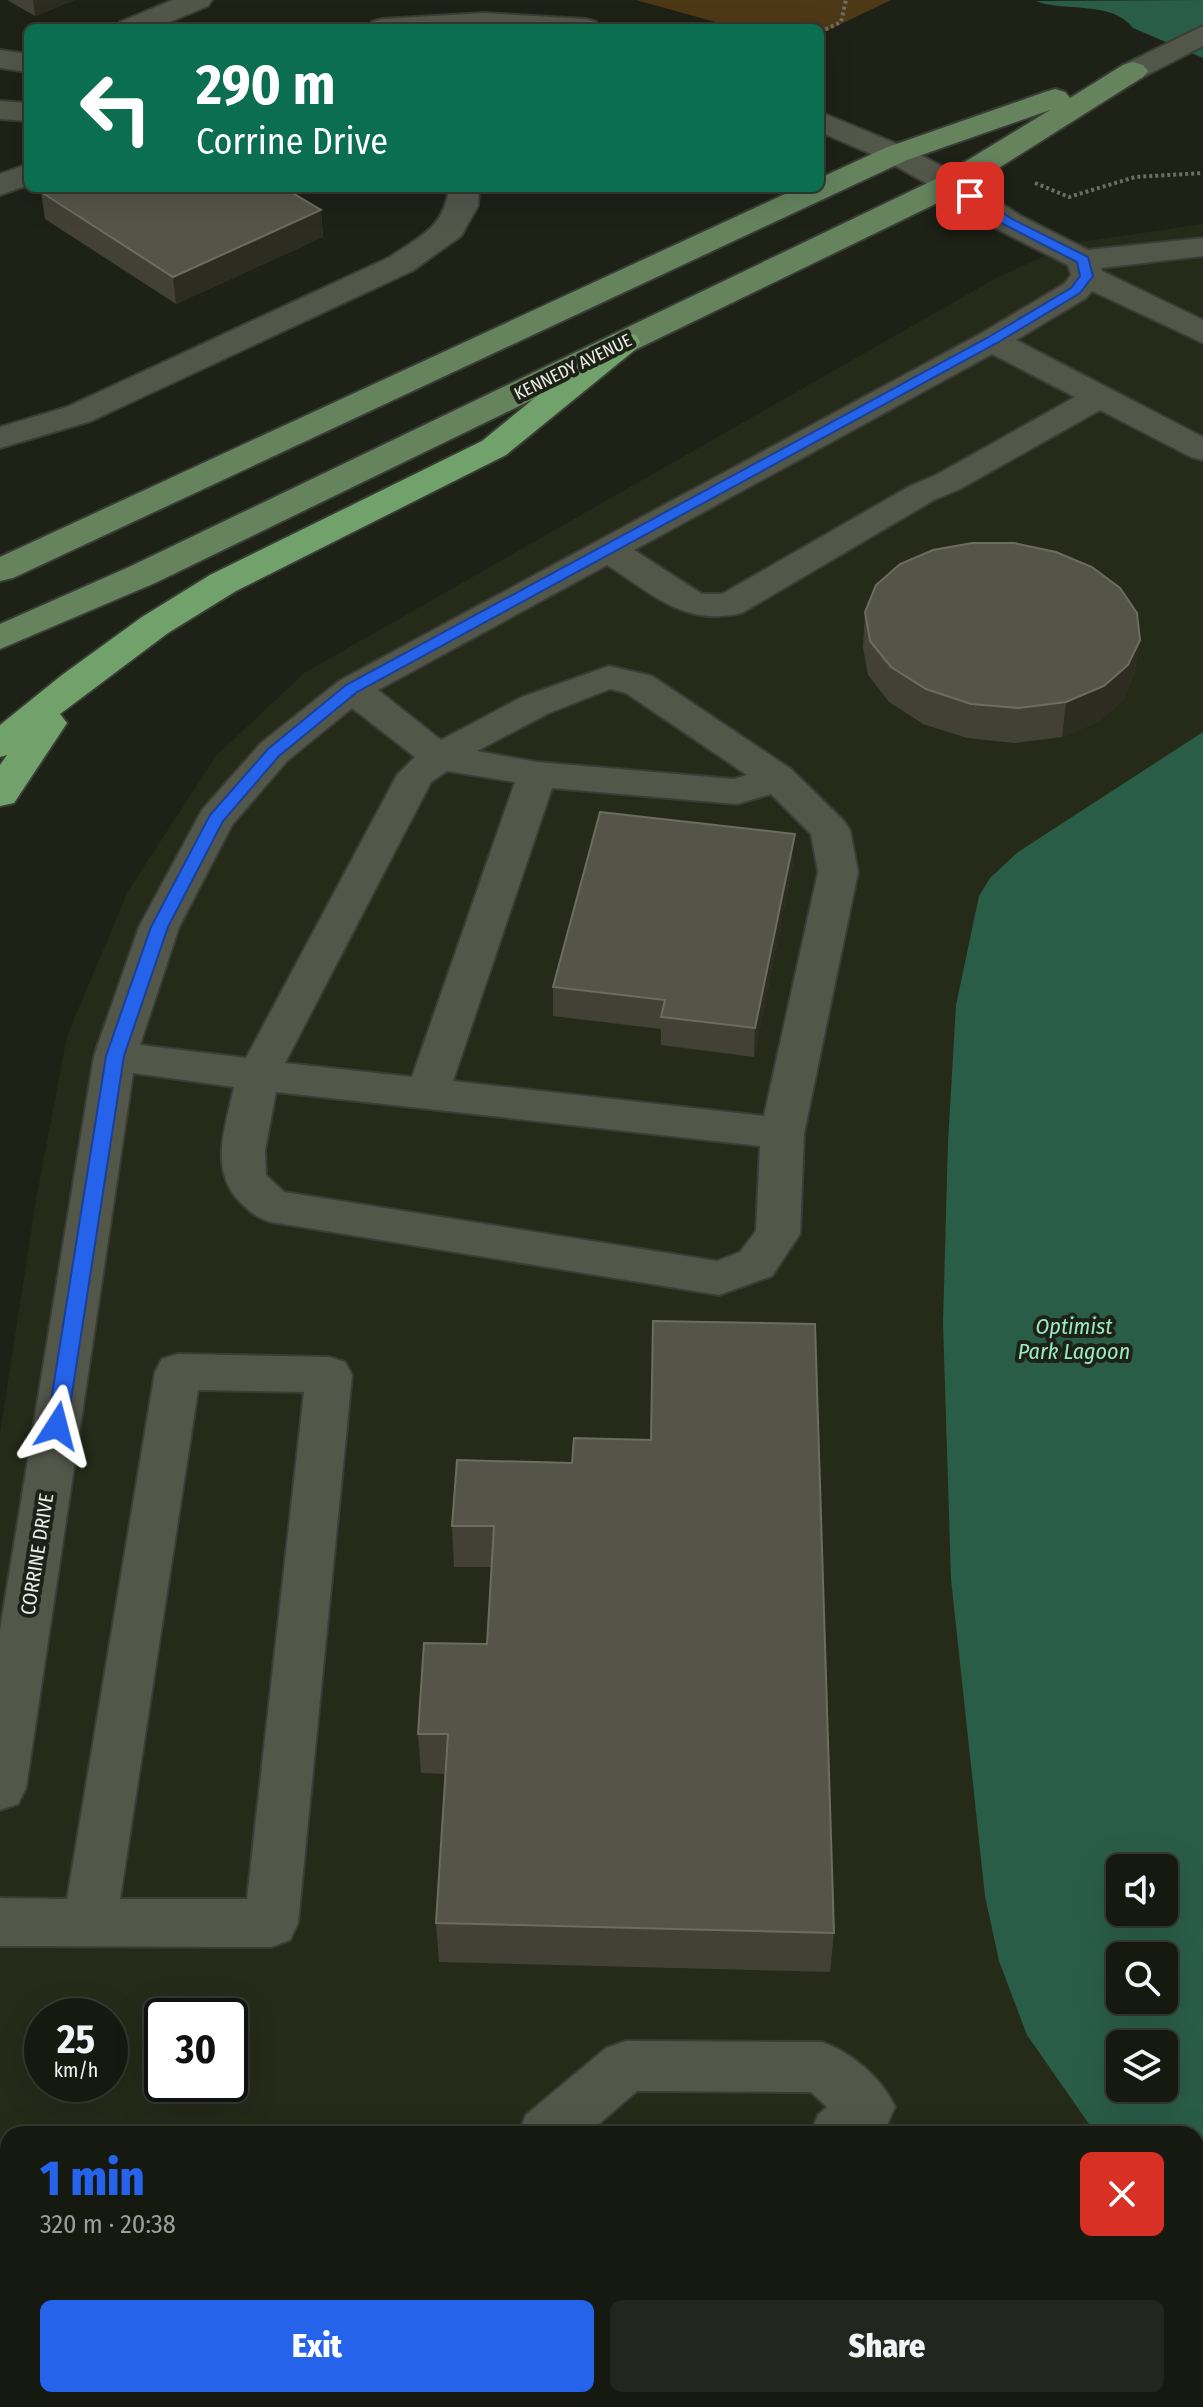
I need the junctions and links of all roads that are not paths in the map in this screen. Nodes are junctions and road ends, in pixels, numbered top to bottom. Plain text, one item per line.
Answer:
1 (198, 0) edge
2 (140, 24) edge
3 (417, 24) edge
4 (539, 24) edge
5 (1203, 35) edge
6 (0, 59) edge
7 (24, 62) edge
8 (1133, 71) junction
9 (0, 110) edge
10 (24, 112) edge
11 (824, 123) edge
12 (896, 154) junction
13 (24, 175) edge
14 (951, 184) junction
15 (0, 186) edge
16 (824, 187) edge
17 (464, 192) edge
18 (814, 192) edge
19 (1203, 247) edge
20 (1085, 268) junction
21 (1203, 333) edge
22 (992, 341) junction
23 (624, 342) junction
24 (1101, 396) junction
25 (0, 438) edge
26 (1203, 450) edge
27 (606, 548) junction
28 (0, 570) edge
29 (0, 638) edge
30 (75, 683) junction
31 (352, 689) junction
32 (0, 745) edge
33 (439, 757) junction
34 (537, 774) junction
35 (777, 778) junction
36 (0, 794) edge
37 (115, 1056) junction
38 (258, 1075) junction
39 (427, 1095) junction
40 (782, 1133) junction
41 (0, 1788) edge
42 (0, 1922) edge
43 (90, 1922) junction
44 (555, 2126) edge
45 (847, 2126) edge

1 - 2 street
3 - 4 street
5 - 8 street, KENNEDY AVENUE
6 - 7 street
8 - 12 main road, KENNEDY AVENUE
8 - 14 main road, KENNEDY AVENUE
9 - 10 street
11 - 12 street
12 - 14 street
12 - 16 main road, KENNEDY AVENUE
13 - 15 street
14 - 20 street
14 - 23 main road, KENNEDY AVENUE
17 - 25 street
18 - 28 main road, KENNEDY AVENUE
19 - 20 street
20 - 21 street
20 - 22 street, CORRINE DRIVE
22 - 24 street
22 - 27 street, CORRINE DRIVE
23 - 29 main road, KENNEDY AVENUE
23 - 30 highway
24 - 26 street
24 - 27 street
27 - 31 street, CORRINE DRIVE
30 - 32 highway
30 - 36 highway
31 - 33 street
31 - 37 street, CORRINE DRIVE
33 - 34 street
33 - 35 street
33 - 38 street
34 - 35 street
34 - 39 street
35 - 40 street
37 - 38 street
37 - 41 street, CORRINE DRIVE
38 - 39 street
38 - 40 street
39 - 40 street
42 - 43 street
43 - 43 street
44 - 45 street

